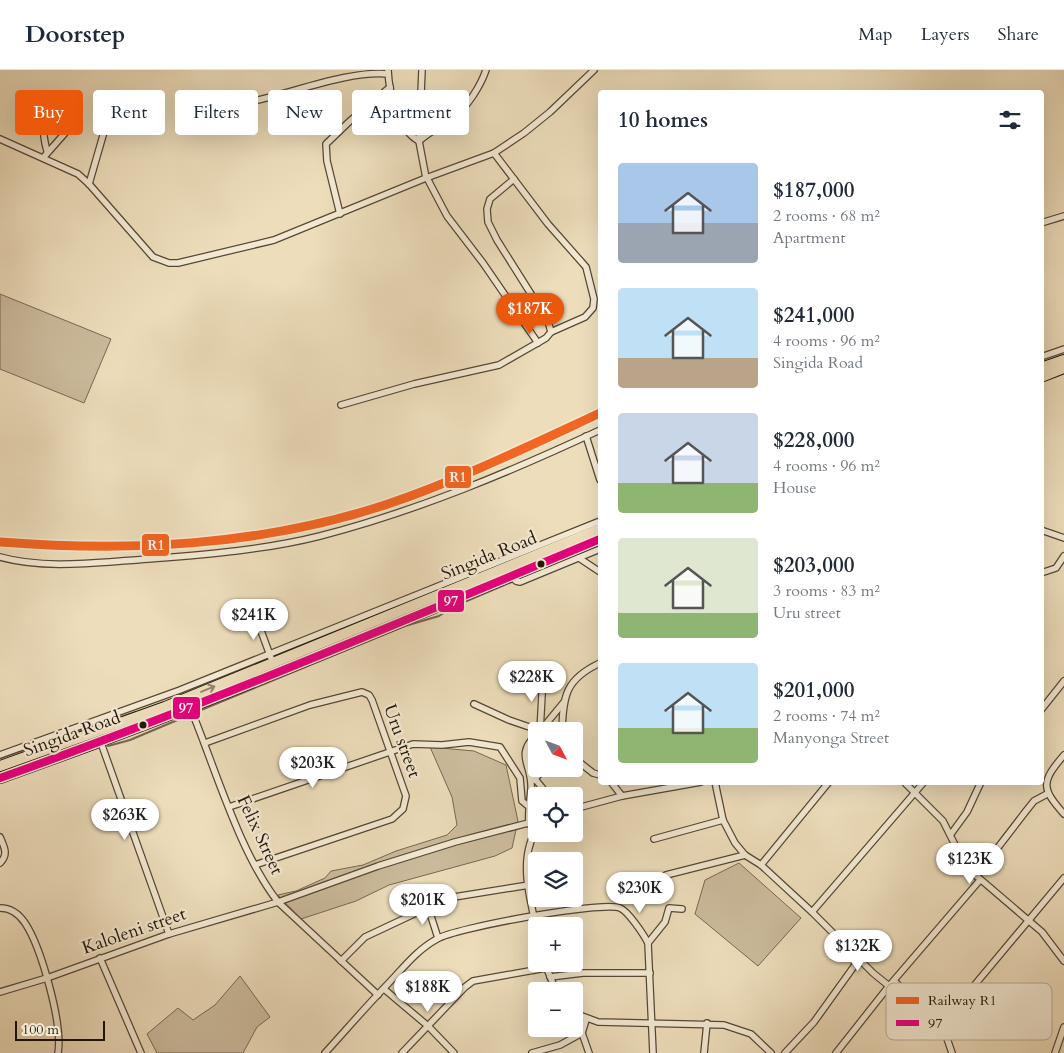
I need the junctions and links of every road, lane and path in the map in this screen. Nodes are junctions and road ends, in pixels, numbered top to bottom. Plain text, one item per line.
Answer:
1 (422, 70) edge
2 (486, 70) edge
3 (594, 70) edge
4 (388, 72) edge
5 (390, 87) junction
6 (258, 101) edge
7 (45, 135) edge
8 (62, 135) edge
9 (103, 135) edge
10 (0, 139) edge
11 (420, 141) junction
12 (47, 151) junction
13 (494, 154) junction
14 (43, 158) junction
15 (427, 178) junction
16 (514, 179) junction
17 (89, 184) junction
18 (340, 214) junction
19 (1064, 216) edge
20 (1044, 222) edge
21 (550, 332) junction
22 (538, 343) junction
23 (1064, 349) edge
24 (1044, 356) edge
25 (1064, 360) edge
26 (1044, 367) edge
27 (1064, 368) edge
28 (1044, 376) edge
29 (341, 405) dead end
30 (598, 431) edge
31 (586, 436) junction
32 (598, 474) edge
33 (598, 522) edge
34 (598, 530) edge
35 (1044, 531) edge
36 (1064, 538) edge
37 (598, 540) edge
38 (598, 550) edge
39 (1064, 556) edge
40 (0, 557) edge
41 (579, 558) junction
42 (598, 571) edge
43 (1044, 572) edge
44 (512, 577) junction
45 (257, 620) dead end
46 (271, 658) junction
47 (598, 663) edge
48 (543, 677) dead end
49 (1064, 681) edge
50 (564, 701) junction
51 (474, 704) dead end
52 (1044, 706) edge
53 (190, 708) junction
54 (540, 722) edge
55 (547, 722) edge
56 (563, 722) edge
57 (528, 727) edge
58 (99, 736) junction
59 (205, 743) junction
60 (528, 743) edge
61 (390, 751) junction
62 (0, 755) edge
63 (1064, 755) edge
64 (583, 765) edge
65 (0, 766) edge
66 (528, 766) edge
67 (598, 774) edge
68 (0, 778) edge
69 (530, 778) edge
70 (535, 779) joint
71 (613, 785) edge
72 (684, 785) edge
73 (715, 785) edge
74 (827, 785) edge
75 (907, 785) edge
76 (922, 785) edge
77 (979, 785) edge
78 (532, 787) joint
79 (542, 787) edge
80 (916, 793) junction
81 (1047, 794) junction
82 (622, 796) junction
83 (528, 806) edge
84 (229, 807) junction
85 (583, 807) edge
86 (1064, 814) edge
87 (724, 820) junction
88 (528, 824) edge
89 (951, 834) junction
90 (0, 837) edge
91 (654, 839) dead end
92 (529, 842) edge
93 (745, 855) junction
94 (0, 863) edge
95 (254, 865) junction
96 (761, 865) junction
97 (666, 875) dead end
98 (528, 877) edge
99 (978, 878) junction
100 (1064, 878) edge
101 (528, 886) edge
102 (278, 902) junction
103 (1, 906) edge
104 (428, 907) junction
105 (532, 907) edge
106 (682, 909) dead end
107 (812, 912) junction
108 (534, 917) joint
109 (528, 918) edge
110 (1027, 921) junction
111 (169, 934) junction
112 (438, 938) junction
113 (648, 943) junction
114 (100, 958) junction
115 (860, 958) junction
116 (341, 961) junction
117 (1064, 961) edge
118 (528, 970) edge
119 (548, 972) edge
120 (650, 973) junction
121 (550, 977) junction
122 (47, 978) junction
123 (894, 981) edge
124 (552, 982) edge
125 (976, 983) edge
126 (886, 984) edge
127 (384, 989) junction
128 (886, 990) edge
129 (0, 992) edge
130 (378, 995) junction
131 (583, 1018) edge
132 (586, 1020) junction
133 (652, 1023) junction
134 (707, 1023) junction
135 (428, 1026) junction
136 (1064, 1027) edge
137 (583, 1030) edge
138 (583, 1036) edge
139 (574, 1037) edge
140 (948, 1040) edge
141 (58, 1053) edge
142 (141, 1053) edge
143 (325, 1053) edge
144 (402, 1053) edge
145 (454, 1053) edge
146 (532, 1053) edge
147 (589, 1053) edge
148 (653, 1053) edge
149 (704, 1053) edge
150 (771, 1053) edge
151 (785, 1053) edge
152 (836, 1053) edge
153 (952, 1053) edge
154 (1055, 1053) edge

1 - 11 street
2 - 11 street
3 - 13 street
4 - 5 street
4 - 6 street
5 - 11 street
5 - 18 street
7 - 12 street
8 - 12 street
9 - 17 street
10 - 14 street
11 - 15 street
12 - 14 street
13 - 15 street
13 - 16 street
14 - 17 street
15 - 18 street
15 - 22 street
16 - 21 street
16 - 21 street
17 - 18 street
19 - 20 street
21 - 22 street
22 - 29 street
23 - 24 street
25 - 26 highway
27 - 28 highway
30 - 31 street
31 - 32 street
31 - 40 street
33 - 46 street
34 - 46 highway, Singida Road
35 - 36 street
37 - 44 highway, Singida Road
38 - 41 street
39 - 43 street
41 - 42 street
41 - 44 street
44 - 53 highway, Singida Road
45 - 46 street
58 -> 46 highway, Singida Road
46 - 62 street
47 - 50 street
48 - 54 street
49 - 52 street
50 - 55 street
50 - 56 street
51 - 57 street
53 - 58 highway, Singida Road
53 - 59 street, Felix Street
58 - 65 highway, Singida Road
58 - 68 highway, Singida Road
58 - 111 street
59 - 61 street, Uru street
59 - 84 street, Felix Street
60 - 66 street
61 - 83 street
61 - 84 street
61 - 95 street, Uru street
63 - 81 street
64 - 67 street
69 - 78 street
70 - 78 street
70 - 79 street
71 - 82 street
72 - 82 street
73 - 87 street
74 - 96 street
75 - 80 street
76 - 80 street
77 - 89 street
80 - 89 street
80 - 107 street
81 - 86 street
81 - 99 street
82 - 85 street
84 - 95 street, Felix Street
87 - 91 street
87 - 93 street
88 - 102 street, Kaloleni street
89 - 99 street
90 - 94 street
92 - 98 street
93 - 96 street
93 - 97 street
95 - 102 street, Felix Street
96 - 107 street
99 - 110 street
99 - 123 street
100 - 110 street
101 - 104 street
102 - 111 street, Kaloleni street
102 - 116 street, Felix Street
103 - 122 street
104 - 112 street
104 - 116 street
105 - 108 street
106 - 113 street
107 - 115 street
108 - 113 street
109 - 112 street
110 - 117 street
110 - 125 street
111 - 114 street, Kaloleni street
112 - 127 street
113 - 120 street
114 - 122 street, Kaloleni street
114 - 142 street
115 - 126 street
115 - 151 street
116 - 130 street, Felix Street
118 - 135 street
119 - 121 street
120 - 121 street
120 - 133 street
121 - 124 street
122 - 129 street, Kaloleni street
122 - 141 street
127 - 130 street
127 - 135 street
128 - 152 street
130 - 143 street
131 - 132 street
132 - 133 street
132 - 137 street
133 - 134 street
133 - 148 street
134 - 149 street
134 - 150 street
135 - 144 street
135 - 145 street
136 - 154 street
138 - 147 street
139 - 146 street
140 - 153 street

